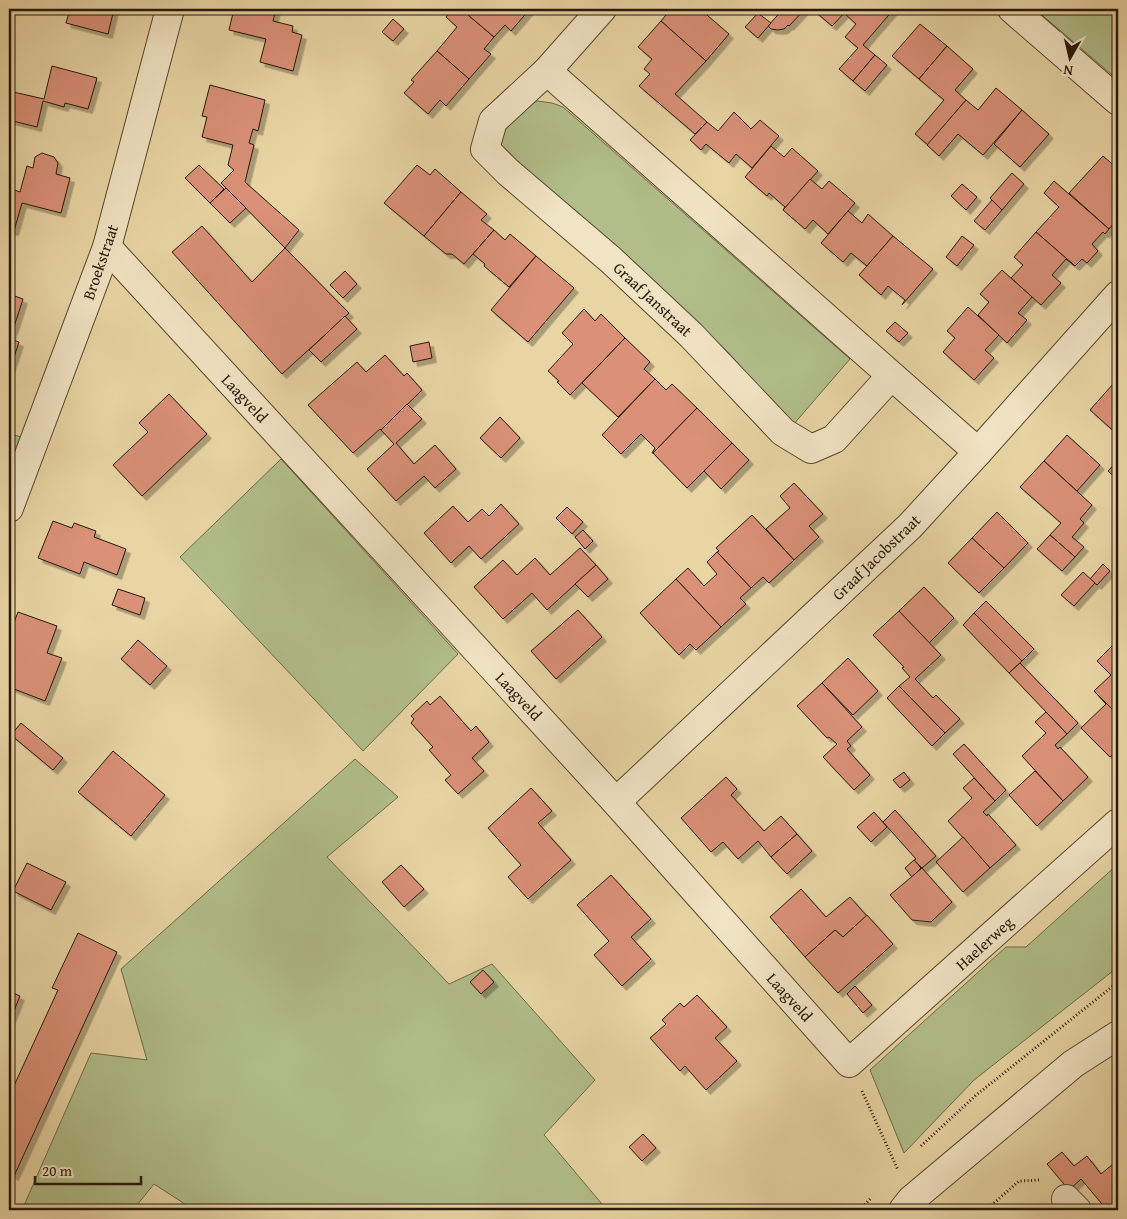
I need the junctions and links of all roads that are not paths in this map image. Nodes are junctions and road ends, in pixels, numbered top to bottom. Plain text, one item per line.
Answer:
1 (170, 9) edge
2 (602, 9) edge
3 (1012, 9) edge
4 (547, 71) junction
5 (1118, 100) edge
6 (108, 247) junction
7 (1118, 295) edge
8 (891, 376) junction
9 (978, 452) junction
10 (9, 508) edge
11 (616, 802) junction
12 (1118, 822) edge
13 (1118, 1035) edge
14 (850, 1063) joint
15 (911, 1207) edge

1 - 6 street, Broekstraat
2 - 4 street, Graaf Janstraat
3 - 5 street
4 - 8 street
4 - 8 street, Graaf Janstraat
6 - 10 street, Broekstraat
6 - 11 street, Laagveld
7 - 9 street, Graaf Jacobstraat
8 - 9 street
9 - 11 street, Graaf Jacobstraat
11 - 14 street, Laagveld
12 - 14 street, Haelerweg
13 - 15 street

